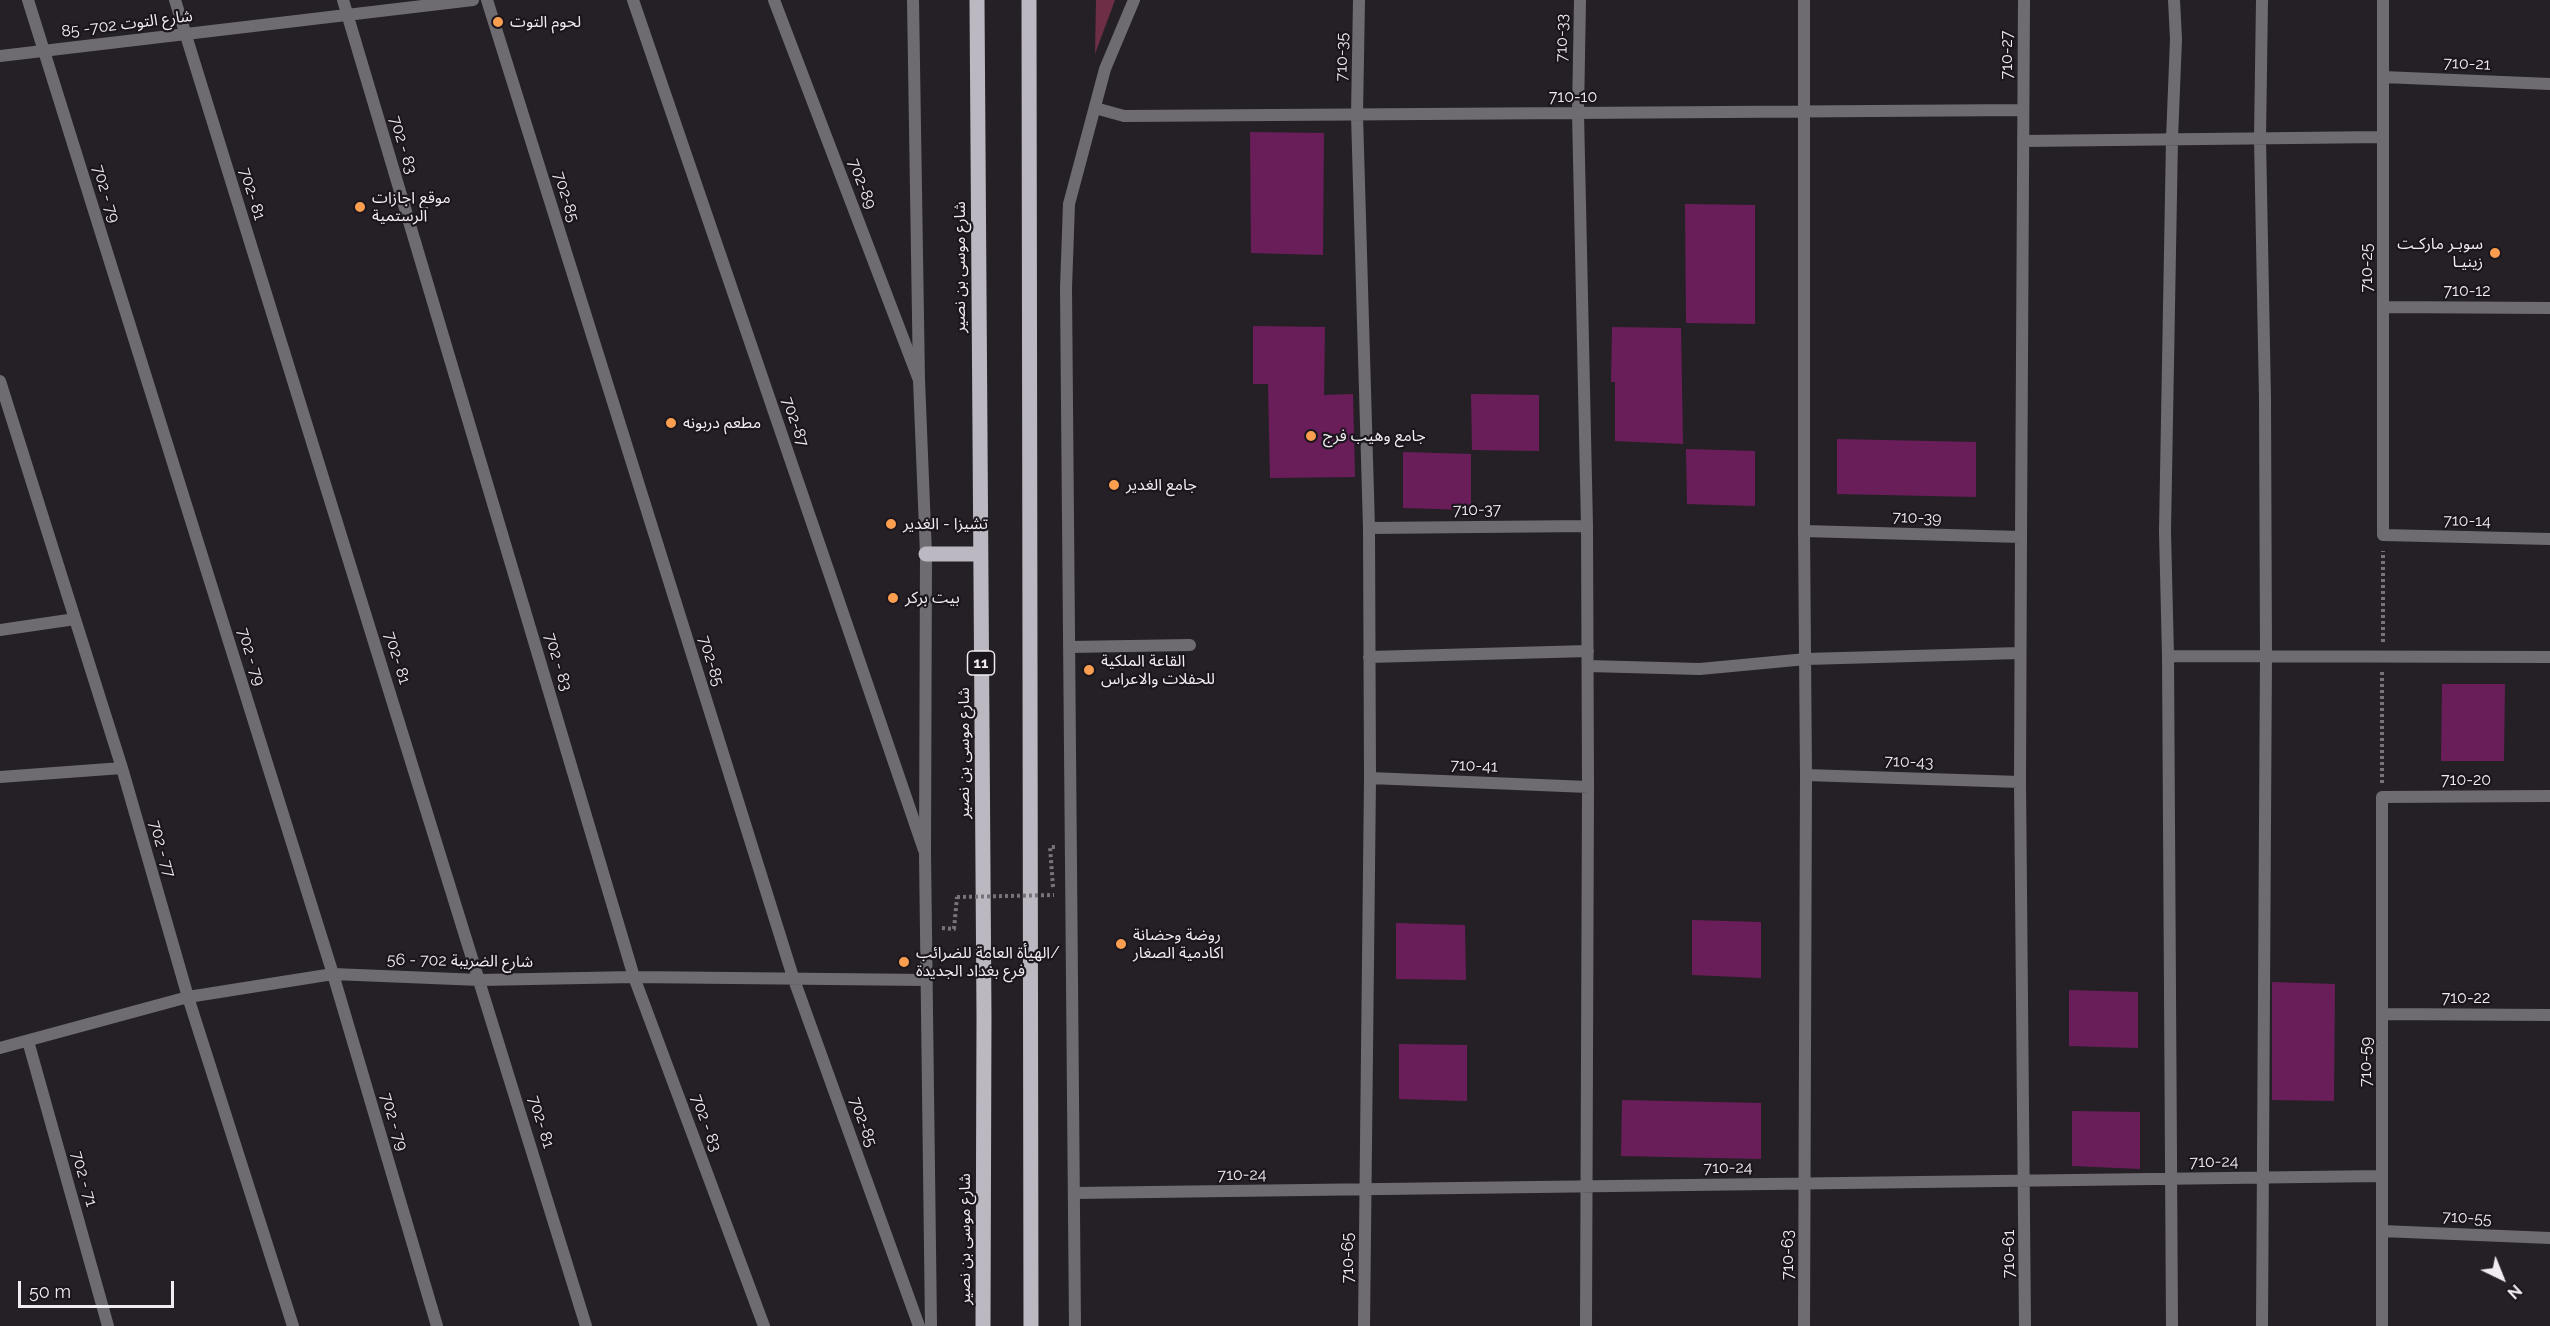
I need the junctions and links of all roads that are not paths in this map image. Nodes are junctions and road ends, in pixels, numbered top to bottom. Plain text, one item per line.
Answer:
1 (28, 0) edge
2 (175, 0) edge
3 (343, 0) edge
4 (473, 0) edge
5 (487, 0) edge
6 (633, 0) edge
7 (774, 0) edge
8 (913, 0) edge
9 (977, 0) edge
10 (1029, 0) edge
11 (1134, 0) edge
12 (1359, 0) edge
13 (1580, 0) edge
14 (1804, 0) edge
15 (2024, 0) edge
16 (2174, 0) edge
17 (2262, 0) edge
18 (2383, 0) edge
19 (347, 15) junction
20 (185, 34) junction
21 (44, 50) junction
22 (0, 56) edge
23 (2383, 78) junction
24 (2550, 84) edge
25 (1095, 108) junction
26 (2023, 110) junction
27 (1802, 112) junction
28 (1578, 113) junction
29 (1358, 115) junction
30 (2383, 137) junction
31 (2260, 138) junction
32 (2172, 139) junction
33 (2023, 141) junction
34 (2383, 307) junction
35 (2550, 308) edge
36 (919, 380) junction
37 (0, 381) edge
38 (1587, 526) junction
39 (1368, 528) junction
40 (1804, 531) junction
41 (2383, 535) joint
42 (2021, 537) junction
43 (2550, 539) edge
44 (926, 554) junction
45 (980, 554) junction
46 (75, 619) junction
47 (0, 630) edge
48 (1190, 645) dead end
49 (1070, 647) junction
50 (1588, 651) junction
51 (2020, 652) junction
52 (2168, 656) junction
53 (2266, 656) junction
54 (1369, 657) junction
55 (2550, 657) edge
56 (1806, 659) junction
57 (1588, 666) junction
58 (122, 768) junction
59 (1806, 775) junction
60 (0, 777) edge
61 (1370, 778) junction
62 (2020, 782) junction
63 (1588, 787) junction
64 (2550, 796) edge
65 (2382, 797) joint
66 (925, 854) junction
67 (333, 974) junction
68 (634, 976) junction
69 (793, 977) junction
70 (480, 980) junction
71 (927, 980) junction
72 (188, 997) junction
73 (2382, 1014) junction
74 (2550, 1015) edge
75 (28, 1041) junction
76 (0, 1048) edge
77 (2382, 1176) junction
78 (2262, 1178) junction
79 (2172, 1179) junction
80 (2025, 1181) junction
81 (1804, 1184) junction
82 (1587, 1187) junction
83 (1364, 1189) junction
84 (1075, 1193) junction
85 (2382, 1231) junction
86 (2550, 1238) edge
87 (108, 1326) edge
88 (293, 1326) edge
89 (437, 1326) edge
90 (586, 1326) edge
91 (764, 1326) edge
92 (919, 1326) edge
93 (930, 1326) edge
94 (983, 1326) edge
95 (1031, 1326) edge
96 (1075, 1326) edge
97 (1364, 1326) edge
98 (1586, 1326) edge
99 (1804, 1326) edge
100 (2025, 1326) edge
101 (2172, 1326) edge
102 (2262, 1326) edge
103 (2382, 1326) edge

1 - 21 street, 702 - 79
2 - 20 street, 702- 81
3 - 19 street, 702 - 83
4 - 19 street, شارع التوت 702- 85
5 - 69 street, 702-85
6 - 66 street, 702-87
7 - 36 street, 702-89
8 - 36 street
9 - 45 main road, شارع موسى بن نصير / 11
10 - 95 main road
11 - 25 street
12 - 29 street, 710-35
13 - 28 street, 710-33
14 - 27 street
15 - 26 street, 710-27
16 - 32 street
17 - 31 street
18 - 23 street, 710-25
19 - 20 street, شارع التوت 702- 85
19 - 68 street, 702 - 83
20 - 21 street, شارع التوت 702- 85
20 - 70 street, 702- 81
21 - 22 street, شارع التوت 702- 85
21 - 67 street, 702 - 79
23 - 24 street, 710-21
23 - 30 street, 710-25
25 - 29 street, 710-10
25 - 49 street
26 - 27 street, 710-10
26 - 33 street
27 - 28 street, 710-10
27 - 40 street
28 - 29 street, 710-10
28 - 38 street
29 - 39 street
30 - 31 street
30 - 34 street, 710-25
31 - 32 street
31 - 53 street
32 - 33 street
32 - 52 street
33 - 42 street
34 - 35 street, 710-12
34 - 41 street, 710-25
36 - 44 street
37 - 46 street, 702 - 77
38 - 39 street, 710-37
38 - 50 street
39 - 54 street
40 - 42 street, 710-39
40 - 56 street
41 - 43 street, 710-14
42 - 51 street
44 - 45 main road
44 - 66 street
45 - 94 main road, شارع موسى بن نصير / 11
46 - 47 street
46 - 58 street, 702 - 77
48 - 49 street
49 - 84 street
50 - 54 street
50 - 57 street
51 - 56 street
51 - 62 street
52 - 53 street
52 - 79 street
53 - 55 street
53 - 78 street
54 - 61 street
56 - 57 street
56 - 59 street
57 - 63 street
58 - 60 street
58 - 72 street, 702 - 77
59 - 62 street, 710-43
59 - 81 street
61 - 63 street, 710-41
61 - 83 street
62 - 80 street
63 - 82 street
64 - 65 street, 710-20
65 - 73 street, 710-59
66 - 71 street
67 - 70 street, شارع الضريبة 702 - 56
67 - 72 street, شارع الضريبة 702 - 56
67 - 89 street, 702 - 79
68 - 69 street, شارع الضريبة 702 - 56
68 - 70 street, شارع الضريبة 702 - 56
68 - 91 street, 702 - 83
69 - 71 street, شارع الضريبة 702 - 56
69 - 92 street, 702-85
70 - 90 street, 702- 81
71 - 93 street
72 - 75 street, شارع الضريبة 702 - 56
72 - 88 street, 702 - 77
73 - 74 street, 710-22
73 - 77 street, 710-59
75 - 76 street, شارع الضريبة 702 - 56
75 - 87 street, 702 - 71
77 - 78 street, 710-24
77 - 85 street, 710-59
78 - 79 street, 710-24
78 - 102 street
79 - 80 street, 710-24
79 - 101 street
80 - 81 street, 710-24
80 - 100 street, 710-61
81 - 82 street, 710-24
81 - 99 street, 710-63
82 - 83 street, 710-24
82 - 98 street
83 - 84 street, 710-24
83 - 97 street, 710-65
84 - 96 street
85 - 86 street, 710-55
85 - 103 street, 710-59

